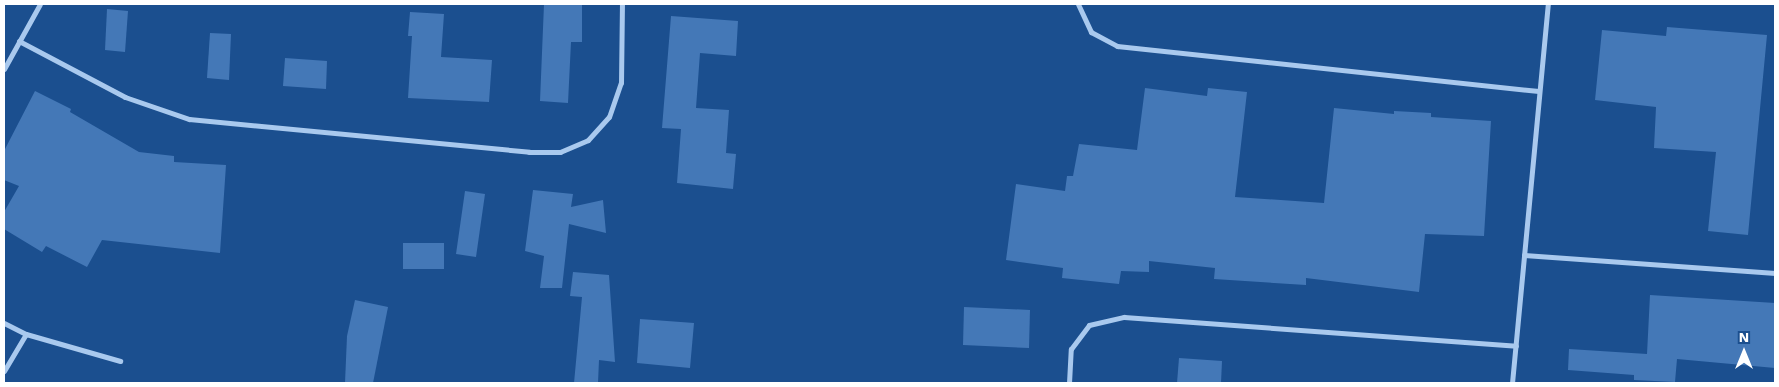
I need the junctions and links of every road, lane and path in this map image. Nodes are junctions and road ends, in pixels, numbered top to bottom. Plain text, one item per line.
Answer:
1 (40, 4) edge
2 (622, 4) edge
3 (1078, 4) edge
4 (1548, 4) edge
5 (19, 41) junction
6 (4, 69) edge
7 (1539, 91) junction
8 (1524, 256) junction
9 (1775, 274) edge
10 (4, 322) edge
11 (26, 334) junction
12 (1516, 346) junction
13 (120, 361) dead end
14 (4, 371) edge
15 (1069, 383) edge
16 (1512, 383) edge

1 - 5 street
2 - 5 street
3 - 7 street
4 - 7 street
5 - 6 street
7 - 8 street
8 - 9 street
8 - 12 street
10 - 11 street
11 - 13 street
11 - 14 street
12 - 15 street
12 - 16 street

